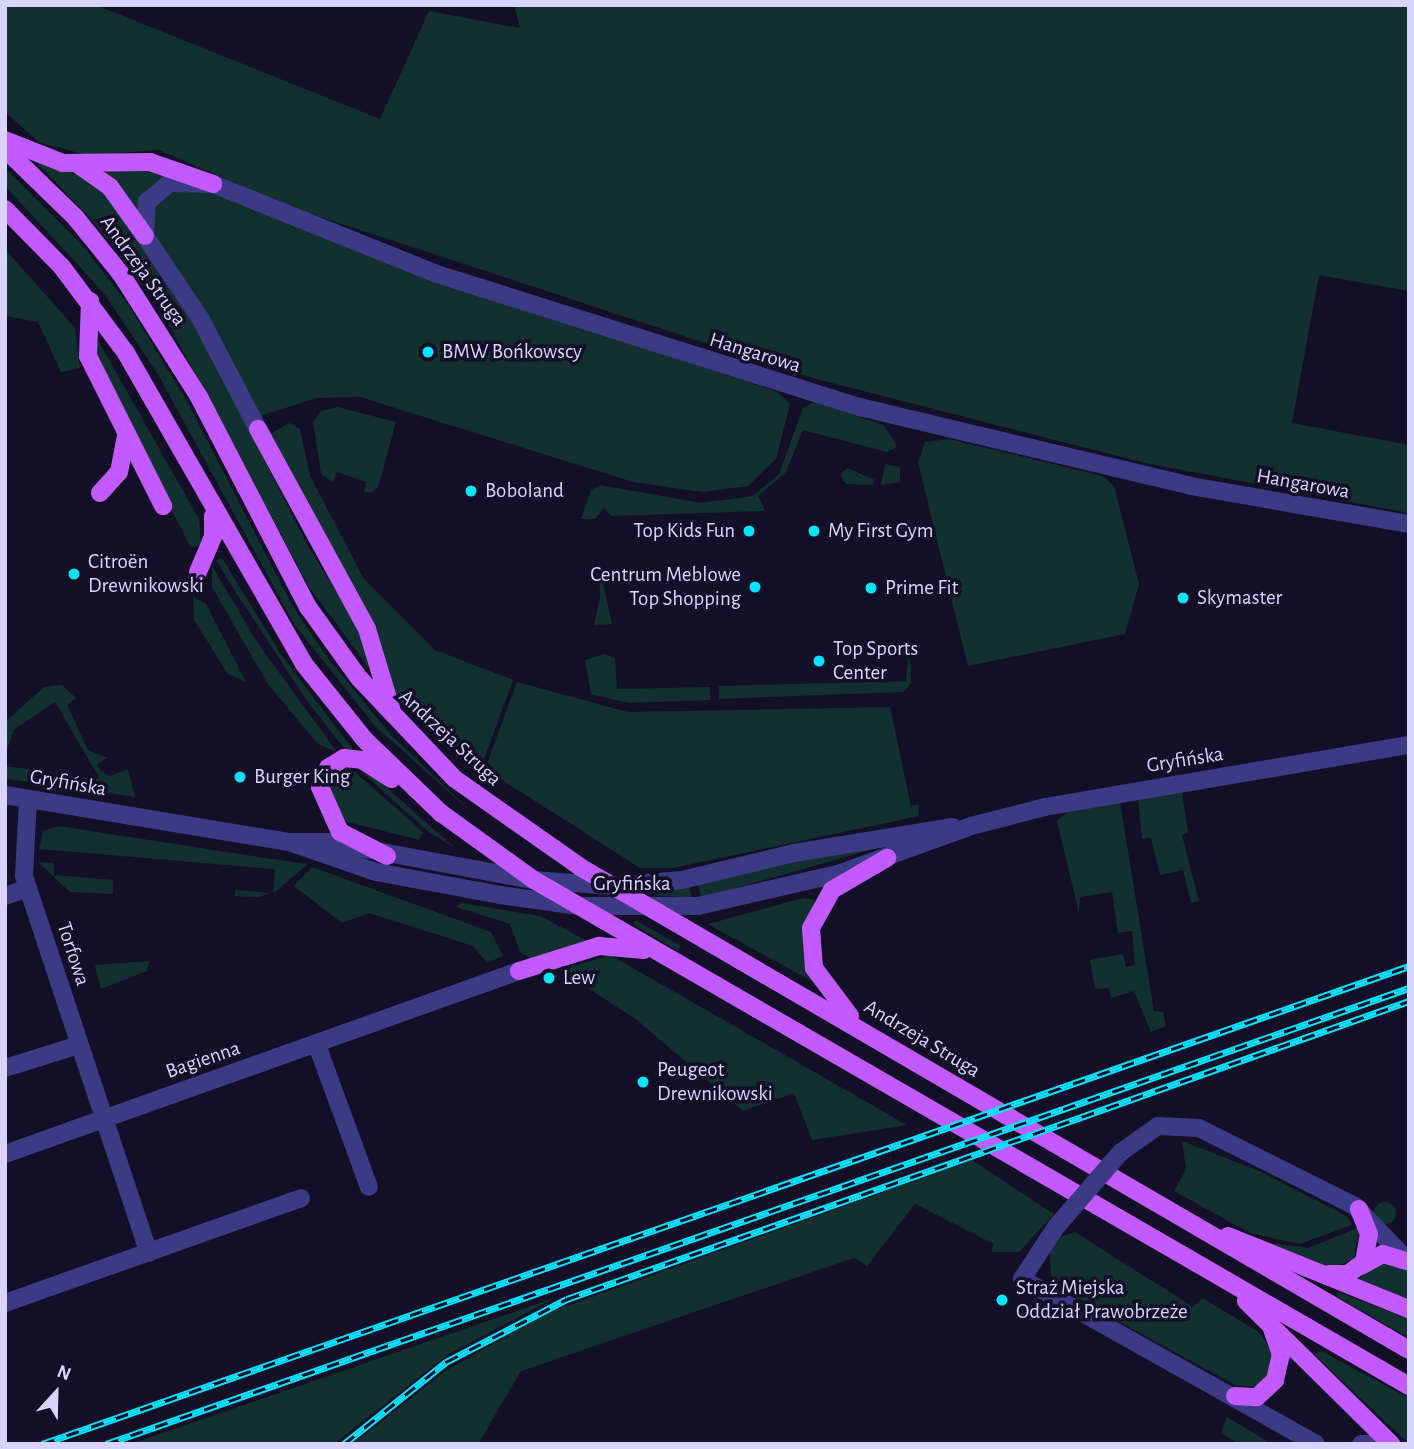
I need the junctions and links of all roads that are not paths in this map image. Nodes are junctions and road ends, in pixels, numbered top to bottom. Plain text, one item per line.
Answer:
1 (5, 140) edge
2 (5, 149) edge
3 (73, 164) junction
4 (214, 184) junction
5 (5, 209) edge
6 (145, 236) junction
7 (90, 301) junction
8 (258, 429) joint
9 (125, 432) junction
10 (100, 493) dead end
11 (163, 506) dead end
12 (212, 512) junction
13 (1409, 524) edge
14 (198, 572) dead end
15 (401, 727) junction
16 (1409, 745) edge
17 (5, 795) edge
18 (28, 799) junction
19 (971, 826) junction
20 (460, 828) junction
21 (289, 842) junction
22 (387, 856) junction
23 (887, 858) junction
24 (534, 880) junction
25 (614, 886) junction
26 (28, 888) junction
27 (5, 895) edge
28 (579, 906) junction
29 (651, 908) junction
30 (665, 957) junction
31 (519, 971) joint
32 (871, 1035) junction
33 (79, 1045) junction
34 (317, 1045) junction
35 (5, 1068) edge
36 (104, 1119) junction
37 (5, 1154) edge
38 (369, 1188) dead end
39 (301, 1198) dead end
40 (1359, 1209) junction
41 (1188, 1222) junction
42 (149, 1253) junction
43 (1407, 1261) edge
44 (1361, 1266) junction
45 (1315, 1272) junction
46 (1216, 1274) junction
47 (5, 1303) edge
48 (1409, 1309) edge
49 (1268, 1320) junction
50 (1409, 1350) edge
51 (1409, 1386) edge
52 (1235, 1396) junction
53 (1316, 1444) edge
54 (1360, 1444) edge
55 (1380, 1444) edge
56 (1391, 1444) edge

1 - 3 main road
2 - 15 main road, Andrzeja Struga
3 - 4 main road
3 - 6 main road
4 - 6 street, Hangarowa
4 - 13 street, Hangarowa
5 - 7 main road
6 - 8 street
7 - 9 main road
7 - 12 main road
8 - 15 main road
9 - 10 main road
9 - 11 main road
12 - 14 main road
12 - 20 main road
15 - 25 main road, Andrzeja Struga
16 - 19 street, Gryfińska
17 - 18 street, Gryfińska
18 - 21 street, Gryfińska
18 - 26 street, Torfowa
19 - 23 street, Gryfińska
19 - 25 street, Gryfińska
20 - 22 main road
20 - 24 main road
21 - 22 street, Gryfińska
21 - 28 street, Gryfińska
22 - 24 street, Gryfińska
23 - 29 street, Gryfińska
23 - 32 main road
24 - 25 street, Gryfińska
24 - 28 main road
25 - 29 main road, Andrzeja Struga
26 - 27 street
26 - 33 street, Torfowa
28 - 29 street, Gryfińska
28 - 30 main road
29 - 32 main road, Andrzeja Struga
30 - 31 main road
30 - 46 main road
31 - 34 street, Bagienna
32 - 41 main road, Andrzeja Struga
33 - 35 street
33 - 36 street, Torfowa
34 - 36 street, Bagienna
34 - 38 street
36 - 37 street, Bagienna
36 - 42 street
39 - 42 street
40 - 43 street
40 - 44 main road
40 - 52 street, bridge
41 - 45 main road
41 - 50 main road, Andrzeja Struga
42 - 47 street
43 - 44 main road
44 - 45 main road
45 - 48 main road
46 - 49 main road
46 - 51 main road
49 - 52 main road
49 - 56 main road
52 - 53 street
54 - 55 street

